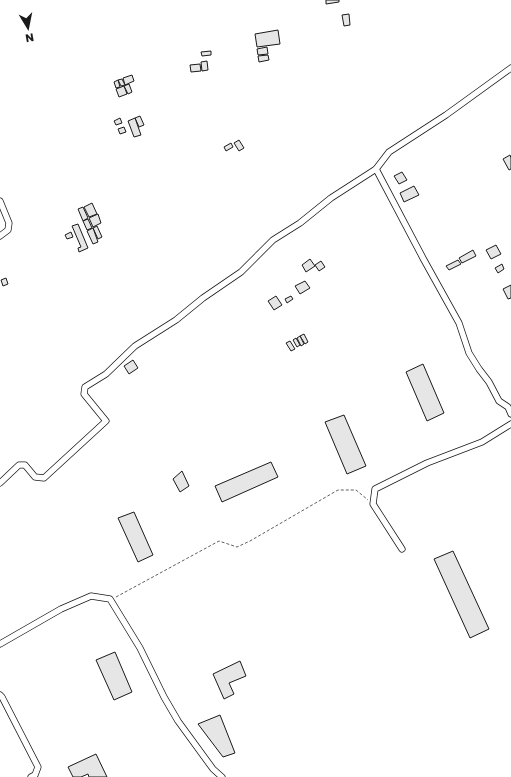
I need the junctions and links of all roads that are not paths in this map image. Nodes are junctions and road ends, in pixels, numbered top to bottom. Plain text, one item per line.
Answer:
1 (511, 68) edge
2 (376, 168) junction
3 (0, 201) edge
4 (0, 236) edge
5 (511, 414) edge
6 (511, 424) edge
7 (0, 484) edge
8 (402, 549) dead end
9 (0, 644) edge
10 (0, 695) edge
11 (30, 777) edge
12 (222, 777) edge

1 - 2 street
2 - 5 street
2 - 7 street
3 - 4 street
6 - 8 street
9 - 12 street
10 - 11 street

